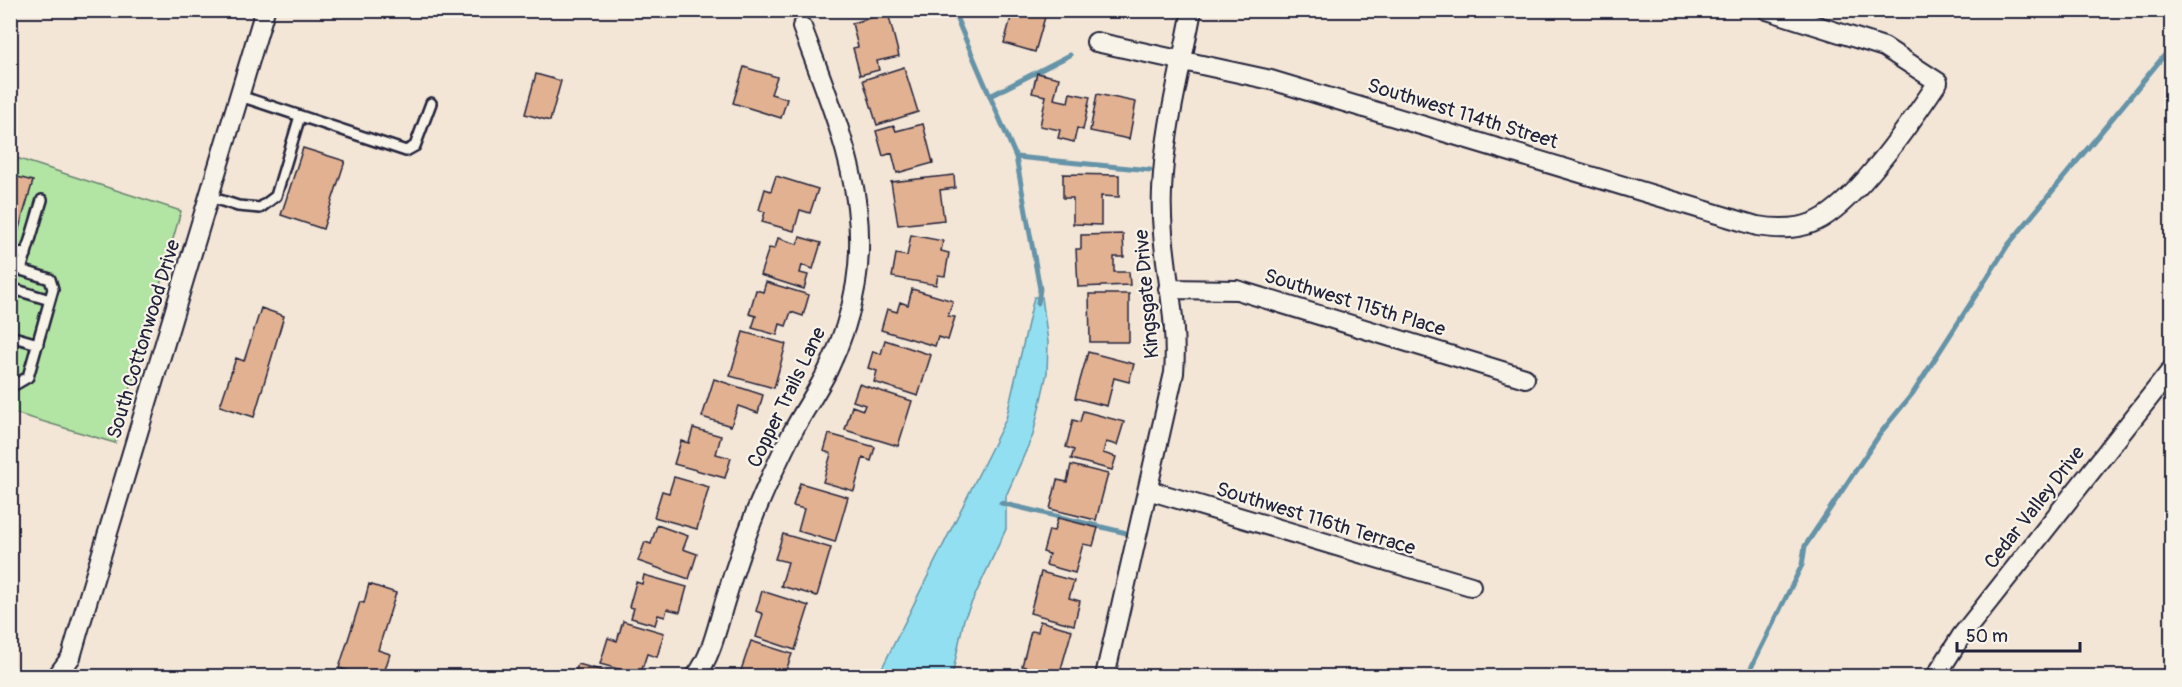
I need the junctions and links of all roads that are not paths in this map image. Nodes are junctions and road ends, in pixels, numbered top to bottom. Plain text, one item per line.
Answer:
1 (265, 10) edge
2 (1192, 10) edge
3 (1767, 10) edge
4 (802, 27) dead end
5 (1096, 42) dead end
6 (1182, 60) junction
7 (240, 96) junction
8 (431, 103) dead end
9 (300, 116) junction
10 (210, 197) junction
11 (42, 200) dead end
12 (10, 250) edge
13 (26, 255) junction
14 (10, 288) edge
15 (1168, 289) junction
16 (50, 300) junction
17 (10, 336) edge
18 (38, 344) junction
19 (2172, 369) edge
20 (1525, 378) dead end
21 (10, 383) edge
22 (1148, 490) junction
23 (1471, 586) dead end
24 (57, 676) edge
25 (696, 676) edge
26 (1105, 676) edge
27 (1936, 676) edge

1 - 7 street, South Cottonwood Drive
2 - 6 street, Kingsgate Drive
3 - 6 street, Southwest 114th Street
4 - 25 street, Copper Trails Lane
5 - 6 street, Southwest 114th Street
6 - 15 street, Kingsgate Drive
7 - 9 lane
7 - 10 street, South Cottonwood Drive
8 - 9 lane
9 - 10 lane
10 - 24 street, South Cottonwood Drive
11 - 13 lane
12 - 13 lane
13 - 16 lane
14 - 16 lane
15 - 20 street, Southwest 115th Place
15 - 22 street, Kingsgate Drive
16 - 18 lane
17 - 18 lane
18 - 21 lane
19 - 27 street, Cedar Valley Drive
22 - 23 street, Southwest 116th Terrace
22 - 26 street, Kingsgate Drive

